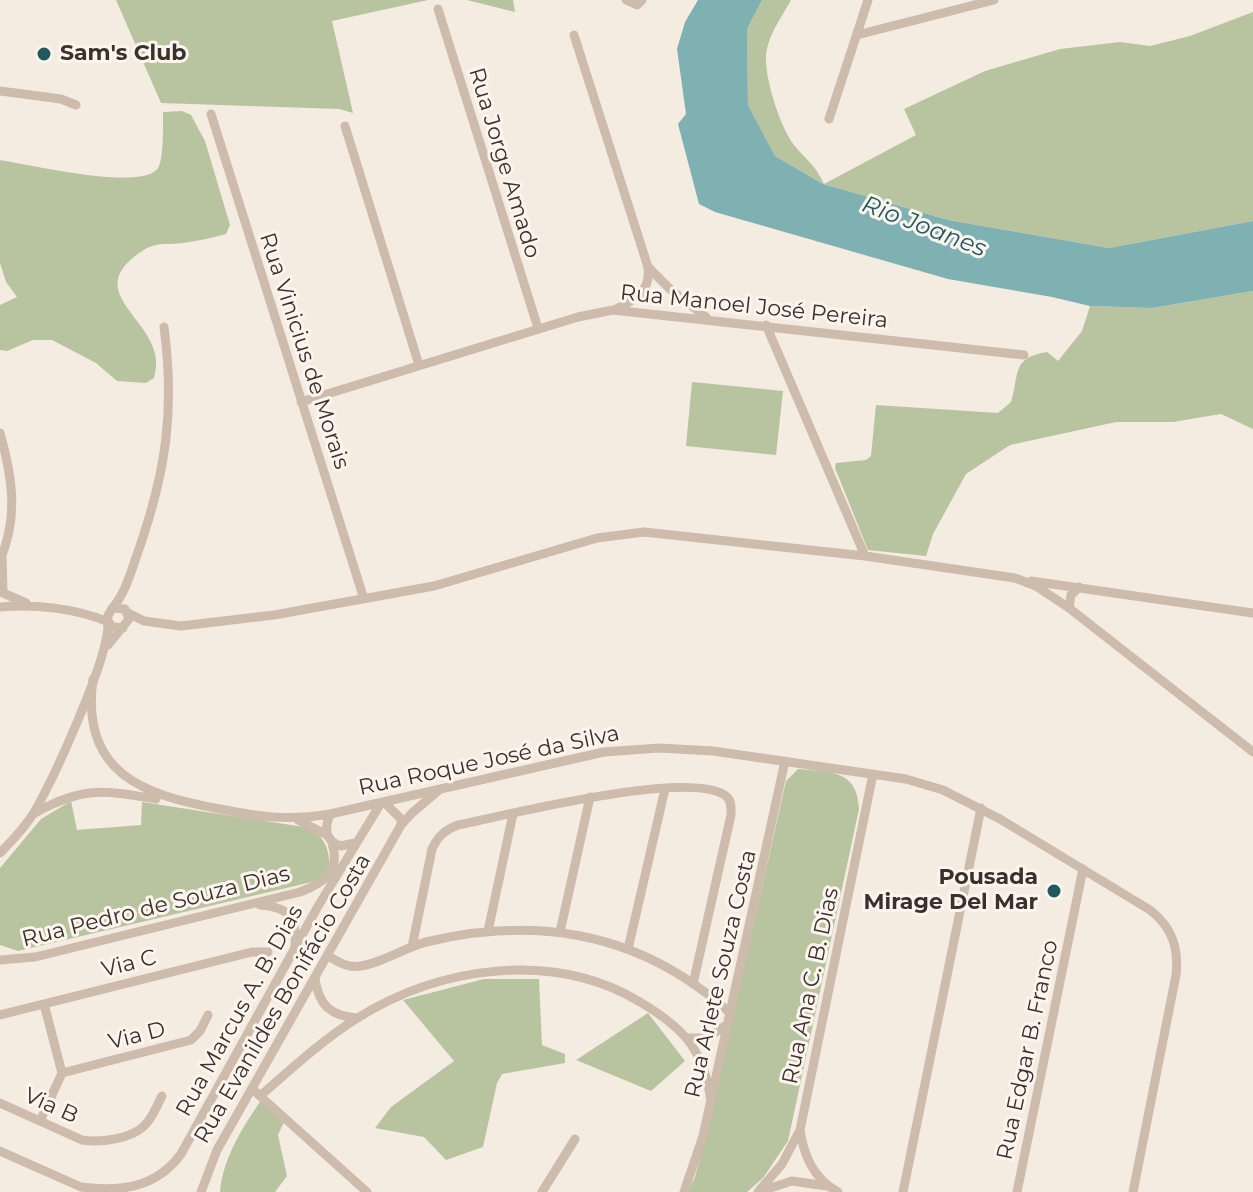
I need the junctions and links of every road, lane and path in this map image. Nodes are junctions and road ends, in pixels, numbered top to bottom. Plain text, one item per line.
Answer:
1 (626, 0) edge
2 (642, 0) edge
3 (868, 0) edge
4 (994, 0) edge
5 (438, 9) dead end
6 (574, 35) dead end
7 (857, 35) junction
8 (0, 91) edge
9 (76, 105) dead end
10 (211, 114) dead end
11 (829, 119) dead end
12 (345, 126) dead end
13 (648, 267) junction
14 (613, 310) junction
15 (708, 319) junction
16 (766, 325) junction
17 (164, 327) dead end
18 (538, 328) junction
19 (1024, 355) dead end
20 (419, 365) junction
21 (301, 402) junction
22 (0, 433) edge
23 (869, 556) junction
24 (1, 558) edge
25 (1024, 580) junction
26 (127, 583) junction
27 (1079, 587) junction
28 (2, 591) edge
29 (364, 599) junction
30 (0, 607) edge
31 (37, 607) junction
32 (1069, 608) junction
33 (110, 610) junction
34 (127, 612) junction
35 (78, 613) junction
36 (1253, 613) edge
37 (108, 622) junction
38 (156, 624) junction
39 (123, 627) junction
40 (104, 651) junction
41 (93, 679) junction
42 (1253, 752) edge
43 (785, 761) junction
44 (873, 774) junction
45 (442, 788) junction
46 (665, 789) junction
47 (410, 796) junction
48 (590, 797) junction
49 (179, 802) junction
50 (383, 802) junction
51 (981, 808) junction
52 (351, 810) junction
53 (412, 813) junction
54 (33, 814) junction
55 (330, 814) junction
56 (513, 814) junction
57 (298, 820) junction
58 (401, 822) junction
59 (363, 830) junction
60 (330, 839) junction
61 (355, 843) junction
62 (0, 853) edge
63 (1083, 869) junction
64 (298, 892) junction
65 (249, 904) junction
66 (317, 908) junction
67 (290, 917) junction
68 (311, 920) junction
69 (488, 931) junction
70 (560, 932) junction
71 (412, 947) junction
72 (628, 949) junction
73 (294, 950) junction
74 (268, 952) dead end
75 (0, 953) edge
76 (328, 956) junction
77 (21, 959) junction
78 (0, 960) edge
79 (315, 979) junction
80 (693, 984) junction
81 (44, 1004) junction
82 (730, 1013) junction
83 (0, 1015) edge
84 (208, 1015) dead end
85 (358, 1018) junction
86 (728, 1024) junction
87 (688, 1038) junction
88 (62, 1073) junction
89 (252, 1088) junction
90 (162, 1096) dead end
91 (260, 1096) junction
92 (711, 1101) junction
93 (0, 1103) edge
94 (40, 1121) junction
95 (800, 1130) junction
96 (575, 1139) dead end
97 (0, 1151) edge
98 (828, 1186) junction
99 (902, 1190) edge
100 (129, 1191) edge
101 (201, 1192) edge
102 (367, 1192) edge
103 (542, 1192) edge
104 (684, 1192) edge
105 (760, 1192) edge
106 (838, 1192) edge
107 (1017, 1192) edge
108 (1133, 1192) edge

1 - 2 street
3 - 7 street
4 - 7 street
5 - 18 street, Rua Jorge Amado
6 - 13 street
7 - 11 street
8 - 9 street
10 - 21 street, Rua Vinicius de Morais
12 - 20 street
13 - 14 street
13 - 15 street
14 - 15 street, Rua Manoel José Pereira
14 - 18 street, Rua Manoel José Pereira
15 - 16 street, Rua Manoel José Pereira
16 - 19 street, Rua Manoel José Pereira
16 - 23 street
17 - 26 street
18 - 20 street, Rua Manoel José Pereira
20 - 21 street, Rua Manoel José Pereira
21 - 29 street, Rua Vinicius de Morais
22 - 24 street
23 - 25 street
23 - 29 street
24 - 28 street
25 - 27 street
25 - 32 street
26 - 33 street
26 - 34 street
27 - 32 street
27 - 36 street
28 - 30 street
28 - 31 street
29 - 38 street
30 - 31 street
31 - 35 street
32 - 42 street
33 - 34 street
33 - 35 street
33 - 37 street
34 - 38 street
34 - 39 street
35 - 37 street
37 - 39 street
37 - 40 street
38 - 39 street
39 - 40 street
40 - 41 street
41 - 49 street, Rua Roque José da Silva
41 - 54 street
43 - 44 street, Rua Roque José da Silva
43 - 45 street, Rua Roque José da Silva
43 - 82 street, Rua Arlete Souza Costa
44 - 51 street, Rua Roque José da Silva
44 - 95 street, Rua Ana C. B. Dias
45 - 47 street, Rua Roque José da Silva
45 - 53 street
46 - 48 street
46 - 72 street
46 - 80 street
47 - 50 street, Rua Roque José da Silva
47 - 53 street
47 - 58 street
48 - 56 street
48 - 70 street
49 - 54 street, Rua Roque José da Silva
49 - 57 street, Rua Roque José da Silva
50 - 52 street, Rua Roque José da Silva
50 - 58 street
50 - 59 street, Rua Marcus A. B. Dias
51 - 63 street, Rua Roque José da Silva
51 - 99 street
52 - 55 street, Rua Roque José da Silva
52 - 59 street
53 - 58 street
54 - 62 street
55 - 57 street, Rua Roque José da Silva
55 - 60 street
56 - 69 street
56 - 71 street
57 - 60 street
58 - 76 street, Rua Evanildes Bonifácio Costa
59 - 61 street, Rua Marcus A. B. Dias
60 - 61 street
60 - 64 street, Rua Pedro de Souza Dias
61 - 66 street, Rua Marcus A. B. Dias
63 - 107 street, Rua Edgar B. Franco
63 - 108 street, Rua Roque José da Silva
64 - 65 street, Rua Pedro de Souza Dias
64 - 66 street
64 - 67 street
65 - 67 street
65 - 77 street, Rua Pedro de Souza Dias
66 - 68 street, Rua Marcus A. B. Dias
67 - 68 street
67 - 73 street
68 - 73 street, Rua Marcus A. B. Dias
69 - 70 street
69 - 71 street
70 - 72 street
71 - 76 street
72 - 80 street
73 - 100 street, Rua Marcus A. B. Dias
74 - 81 street, Via C
75 - 77 street
76 - 79 street, Rua Evanildes Bonifácio Costa
77 - 78 street, Rua Pedro de Souza Dias
79 - 85 street
79 - 89 street, Rua Evanildes Bonifácio Costa
80 - 82 street
81 - 83 street, Via C
81 - 88 street
82 - 86 street, Rua Arlete Souza Costa
84 - 88 street, Via D
85 - 87 street
85 - 91 street
86 - 87 street
86 - 92 street, Rua Arlete Souza Costa
87 - 92 street
88 - 94 street
89 - 91 street
89 - 101 street, Rua Evanildes Bonifácio Costa
90 - 94 street, Via B
91 - 102 street
92 - 104 street, Rua Arlete Souza Costa
93 - 94 street, Via B
95 - 98 street, Rua Ana C. B. Dias
95 - 105 street
96 - 103 street
97 - 100 street
98 - 105 street
98 - 106 street, Rua Ana C. B. Dias

